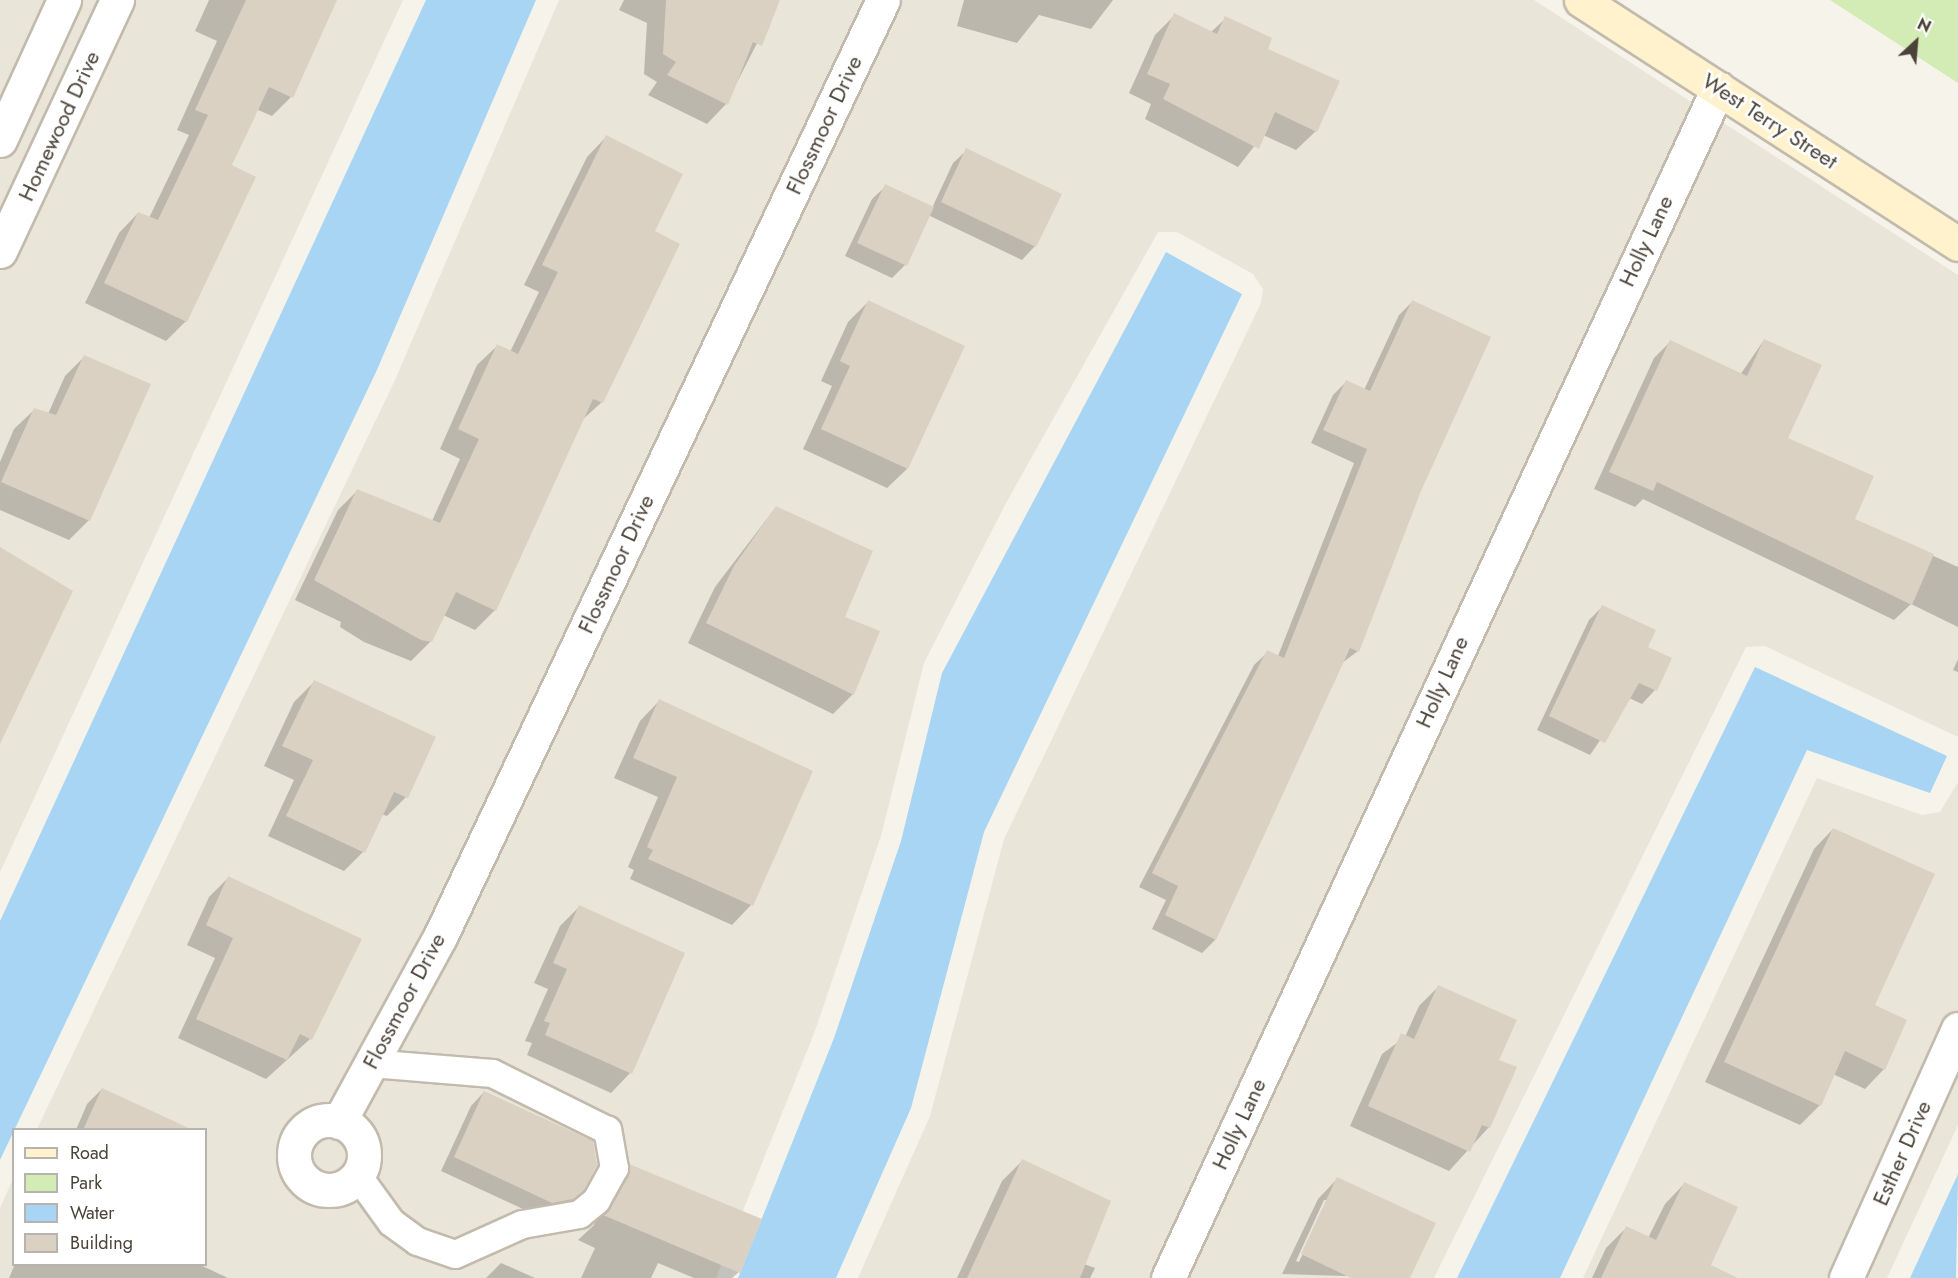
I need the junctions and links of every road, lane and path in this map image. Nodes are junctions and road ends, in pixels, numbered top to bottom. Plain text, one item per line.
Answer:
1 (63, 0) edge
2 (117, 0) edge
3 (883, 0) edge
4 (1581, 0) edge
5 (1718, 88) junction
6 (0, 140) edge
7 (1958, 244) edge
8 (0, 251) edge
9 (1958, 1029) edge
10 (371, 1063) junction
11 (339, 1122) junction
12 (357, 1175) junction
13 (1168, 1278) edge
14 (1846, 1278) edge

1 - 6 street
2 - 8 street, Homewood Drive
3 - 10 street, Flossmoor Drive
4 - 5 street, West Terry Street
5 - 7 street, West Terry Street
5 - 13 street, Holly Lane
9 - 14 street, Esther Drive
10 - 11 street, Flossmoor Drive
10 - 12 lane
11 - 12 street
11 - 12 street

